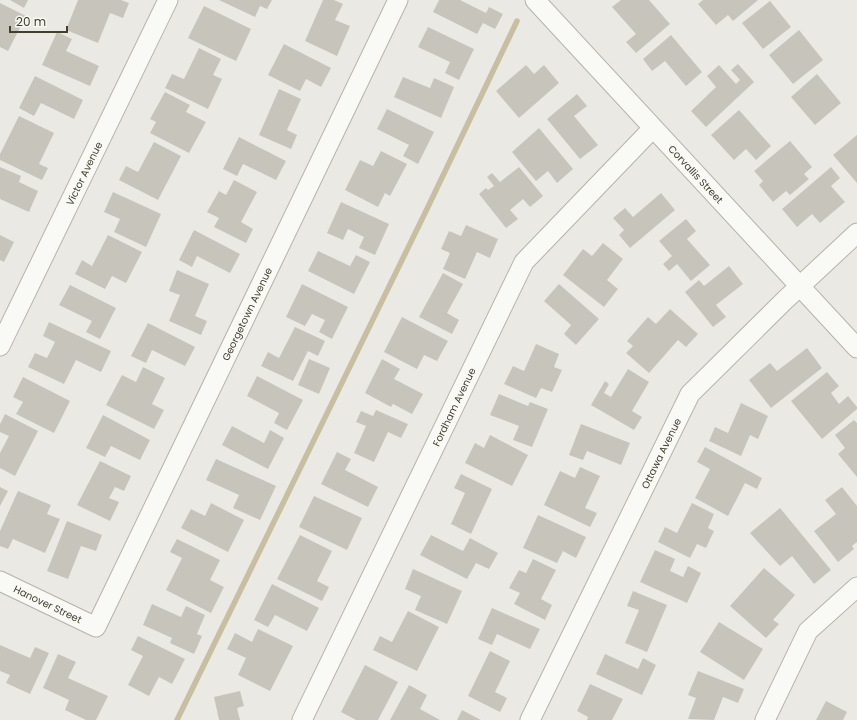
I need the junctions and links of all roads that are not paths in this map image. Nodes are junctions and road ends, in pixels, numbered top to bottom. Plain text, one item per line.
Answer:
1 (168, 0) edge
2 (398, 0) edge
3 (535, 0) edge
4 (653, 128) junction
5 (857, 233) edge
6 (800, 286) junction
7 (0, 346) edge
8 (857, 348) edge
9 (0, 581) edge
10 (857, 587) edge
11 (96, 627) joint
12 (302, 720) edge
13 (530, 720) edge
14 (765, 720) edge

1 - 7 street, Victor Avenue
2 - 11 street, Georgetown Avenue
3 - 4 street, Corvallis Street
4 - 6 street, Corvallis Street
4 - 12 street, Fordham Avenue
5 - 6 street, Ottawa Avenue
6 - 8 street, Corvallis Street
6 - 13 street, Ottawa Avenue
9 - 11 street, Hanover Street
10 - 14 street

